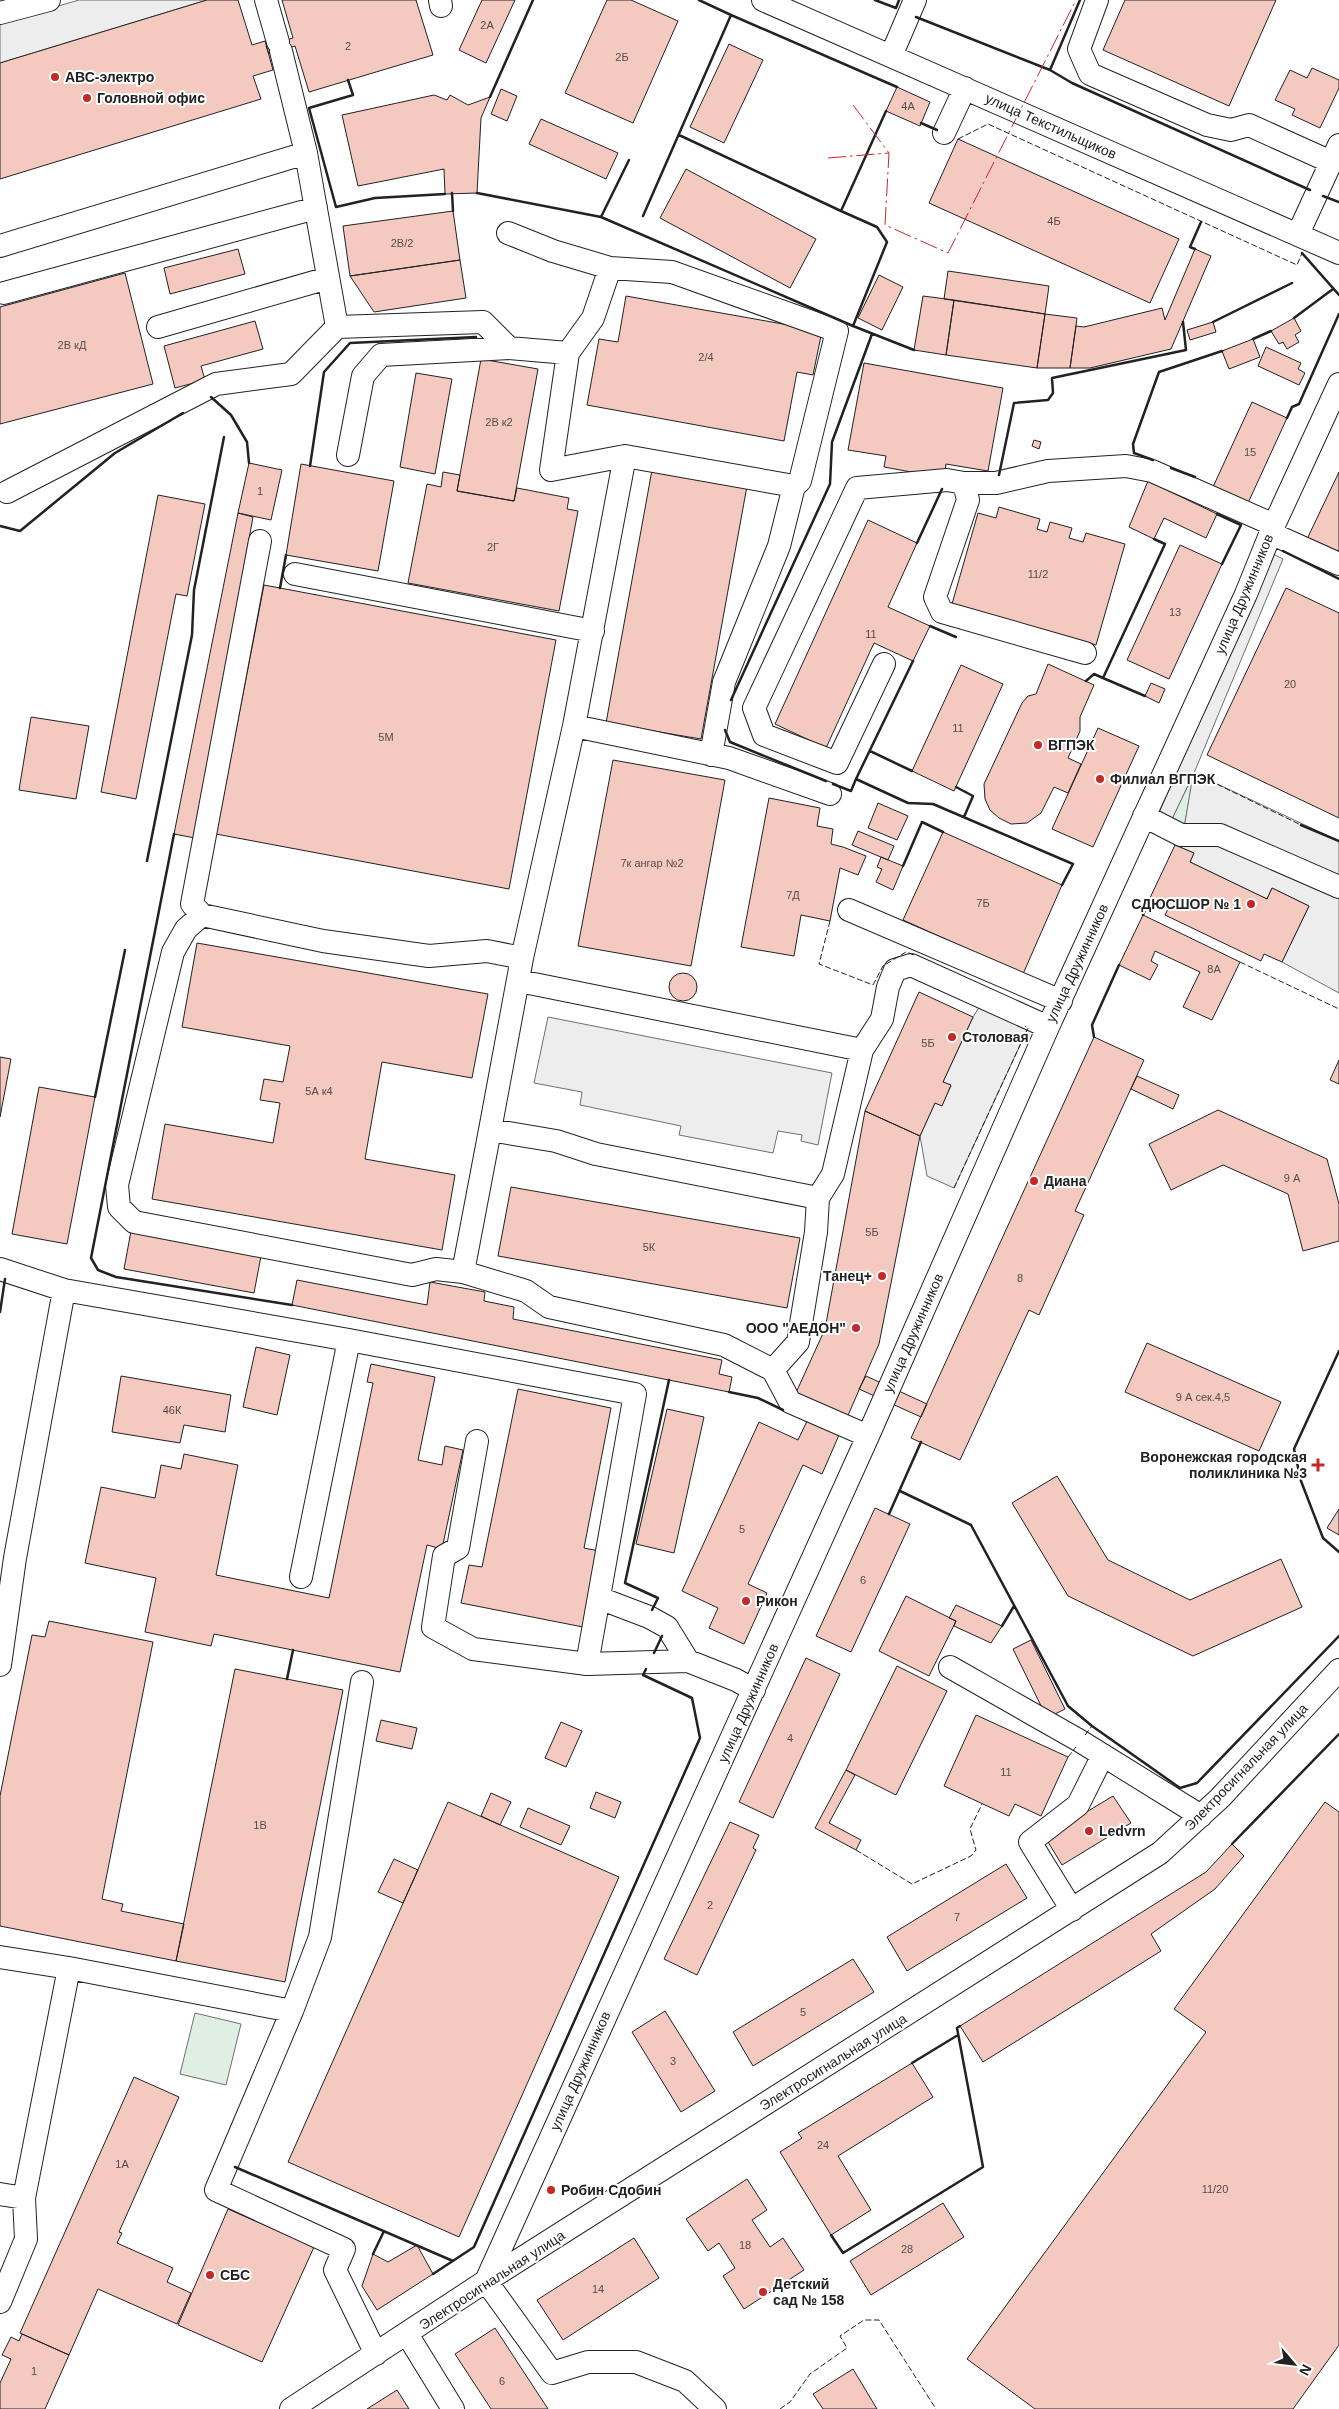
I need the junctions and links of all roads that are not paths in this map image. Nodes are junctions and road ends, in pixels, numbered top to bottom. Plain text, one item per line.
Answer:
1 (49, 0) edge
2 (266, 0) edge
3 (763, 0) edge
4 (915, 0) edge
5 (1097, 0) edge
6 (0, 13) edge
7 (891, 56) junction
8 (965, 88) junction
9 (944, 133) dead end
10 (306, 153) junction
11 (1334, 163) edge
12 (316, 208) junction
13 (508, 232) dead end
14 (1298, 234) junction
15 (0, 246) edge
16 (1339, 253) edge
17 (610, 268) junction
18 (328, 278) junction
19 (4, 293) dead end
20 (158, 327) dead end
21 (337, 327) junction
22 (509, 348) junction
23 (568, 353) junction
24 (1339, 384) edge
25 (348, 454) dead end
26 (625, 456) junction
27 (964, 483) junction
28 (794, 486) junction
29 (7, 492) dead end
30 (1272, 529) junction
31 (260, 540) dead end
32 (1339, 564) edge
33 (295, 574) dead end
34 (592, 631) junction
35 (1085, 653) dead end
36 (884, 664) dead end
37 (574, 726) junction
38 (711, 755) junction
39 (830, 794) dead end
40 (1144, 816) junction
41 (1339, 886) edge
42 (848, 910) dead end
43 (202, 915) junction
44 (522, 958) junction
45 (519, 981) junction
46 (1061, 1001) junction
47 (1048, 1027) junction
48 (862, 1050) junction
49 (490, 1130) junction
50 (818, 1198) junction
51 (0, 1269) edge
52 (463, 1272) junction
53 (64, 1290) junction
54 (349, 1340) junction
55 (773, 1370) junction
56 (868, 1436) junction
57 (477, 1441) dead end
58 (301, 1577) dead end
59 (598, 1598) junction
60 (688, 1662) junction
61 (587, 1664) junction
62 (0, 1665) edge
63 (950, 1667) dead end
64 (1339, 1670) edge
65 (362, 1682) dead end
66 (754, 1690) junction
67 (1103, 1755) junction
68 (1201, 1816) junction
69 (1072, 1910) junction
70 (0, 1957) edge
71 (69, 1968) junction
72 (292, 2011) junction
73 (0, 2194) edge
74 (24, 2198) junction
75 (486, 2281) junction
76 (0, 2302) edge
77 (407, 2334) junction
78 (376, 2354) junction
79 (291, 2409) edge
80 (453, 2409) edge
81 (716, 2409) edge

1 - 6 street
2 - 10 street
3 - 7 street, улица Текстильщиков
4 - 7 street
5 - 11 street
7 - 8 street, улица Текстильщиков
8 - 9 street
8 - 14 street, улица Текстильщиков
10 - 12 street
10 - 15 street
11 - 14 street
12 - 18 street
12 - 19 street
13 - 17 street
14 - 16 street, улица Текстильщиков
17 - 23 street
17 - 28 street
18 - 20 street
18 - 21 street
21 - 22 street
21 - 29 street
22 - 23 street
22 - 25 street
23 - 26 street
24 - 30 street, улица Дружинников
26 - 28 street
26 - 34 street
27 - 30 street
27 - 35 street
27 - 36 street
28 - 38 street
30 - 32 street
30 - 40 street, улица Дружинников
31 - 43 street
33 - 34 street
34 - 37 street
37 - 38 street
37 - 44 street
38 - 39 street
40 - 41 street
40 - 46 street, улица Дружинников
42 - 46 street
43 - 44 street
43 - 52 street
44 - 45 street
45 - 48 street
45 - 49 street
46 - 47 street, улица Дружинников
47 - 48 street
47 - 56 street, улица Дружинников
48 - 50 street
49 - 50 street
49 - 52 street
50 - 55 street
51 - 53 street
52 - 55 street
53 - 54 street
53 - 62 street
54 - 58 street
54 - 59 street
55 - 56 street
56 - 66 street, улица Дружинников
57 - 61 street
59 - 60 street
59 - 61 street
60 - 61 street
60 - 66 street
63 - 67 street
64 - 68 street, Электросигнальная улица
65 - 72 street
66 - 75 street, улица Дружинников
67 - 68 street
67 - 69 street
68 - 69 street, Электросигнальная улица
69 - 75 street, Электросигнальная улица
70 - 71 street
71 - 72 street
71 - 74 street
72 - 78 street
73 - 74 street
74 - 76 street
75 - 77 street, Электросигнальная улица
75 - 81 street
77 - 78 street, Электросигнальная улица
77 - 80 street
78 - 79 street, Электросигнальная улица

